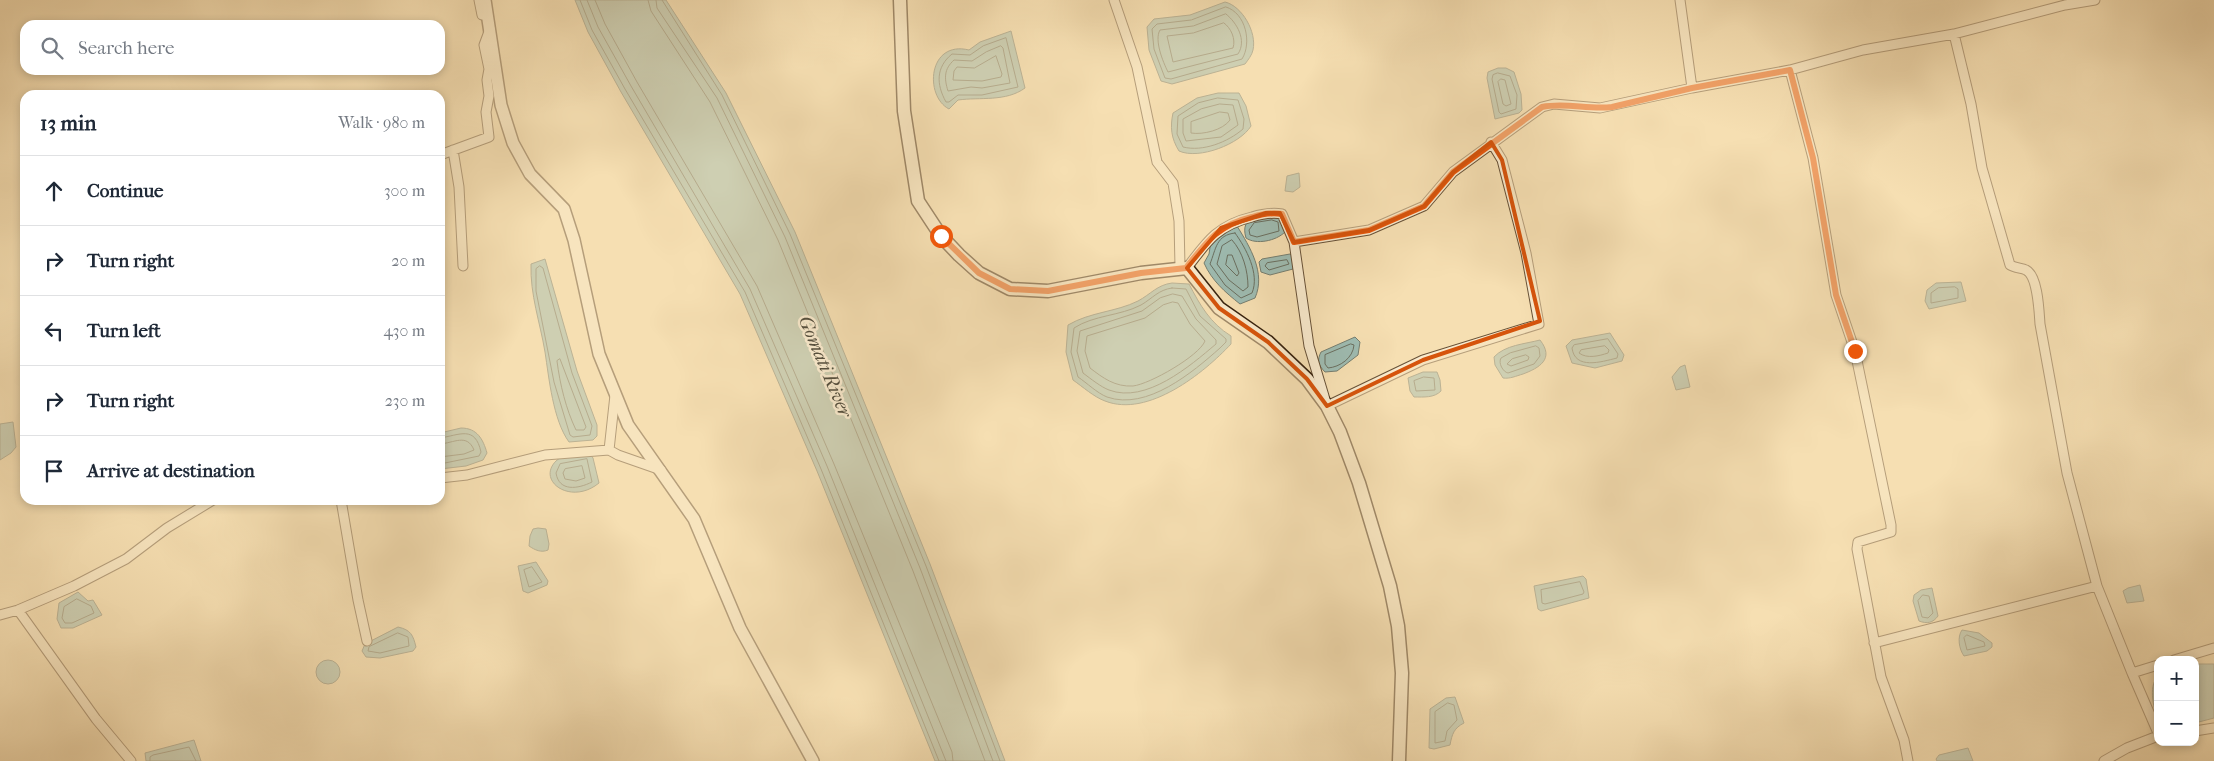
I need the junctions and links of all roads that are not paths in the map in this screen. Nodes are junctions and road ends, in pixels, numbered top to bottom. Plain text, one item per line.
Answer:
1 (479, 0) edge
2 (485, 0) edge
3 (900, 0) edge
4 (1114, 0) edge
5 (1680, 0) edge
6 (2094, 0) edge
7 (490, 29) junction
8 (1954, 34) junction
9 (485, 40) junction
10 (1790, 70) junction
11 (1692, 88) junction
12 (1492, 142) junction
13 (453, 150) junction
14 (445, 152) edge
15 (1294, 242) junction
16 (463, 266) dead end
17 (1184, 267) junction
18 (615, 392) junction
19 (1327, 406) junction
20 (609, 450) junction
21 (661, 470) junction
22 (445, 477) edge
23 (205, 505) edge
24 (342, 505) edge
25 (2097, 586) junction
26 (18, 610) junction
27 (0, 615) edge
28 (367, 641) dead end
29 (1874, 643) junction
30 (2214, 648) edge
31 (2187, 656) edge
32 (2154, 666) edge
33 (2132, 672) junction
34 (2154, 724) edge
35 (2214, 728) edge
36 (2199, 730) edge
37 (2154, 736) edge
38 (131, 761) edge
39 (813, 761) edge
40 (1399, 761) edge
41 (1908, 761) edge
42 (2104, 761) edge

1 - 9 street
2 - 7 street
3 - 17 main road
4 - 17 street
5 - 11 street
6 - 8 street
7 - 9 street
7 - 18 street
8 - 10 street
8 - 25 street
9 - 13 street
10 - 11 street
10 - 29 street
11 - 12 street
12 - 15 street
12 - 19 street
13 - 14 street
13 - 16 street
15 - 17 street
15 - 19 street
17 - 19 main road
18 - 20 street
18 - 21 street
19 - 40 main road
20 - 21 street
20 - 22 street
21 - 39 street
23 - 26 street
24 - 28 street
25 - 29 street
25 - 33 street
26 - 27 street
26 - 38 street
29 - 41 street
30 - 31 street
32 - 33 street
33 - 34 street
35 - 36 street
37 - 42 street

